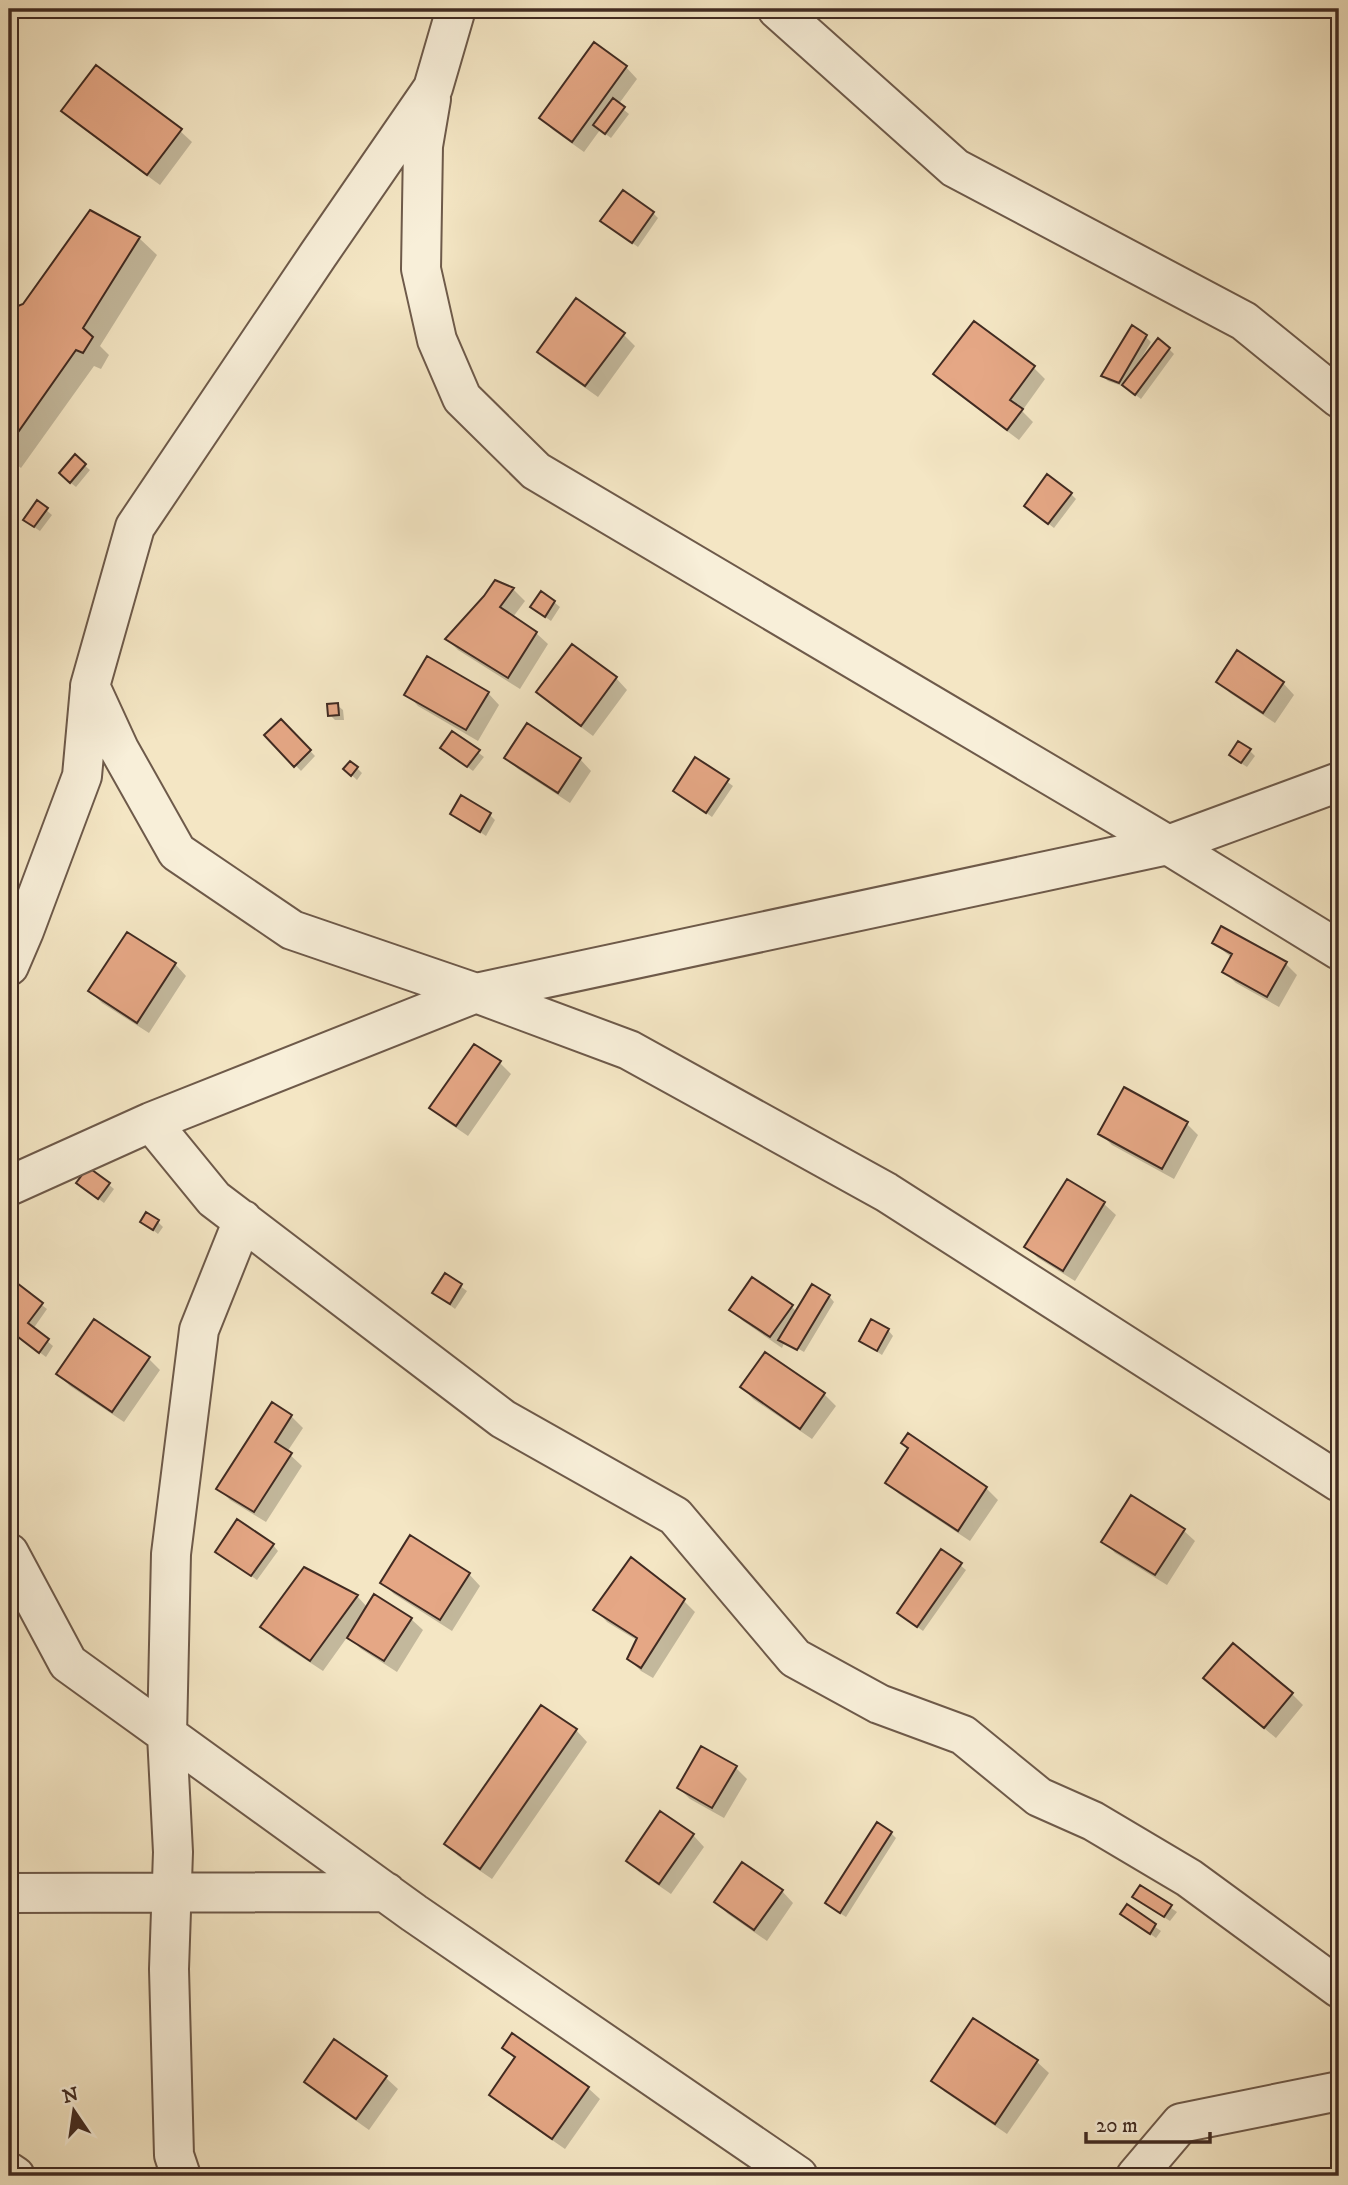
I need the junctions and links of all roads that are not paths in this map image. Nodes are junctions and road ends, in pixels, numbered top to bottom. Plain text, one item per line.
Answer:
1 (456, 9) edge
2 (777, 9) edge
3 (433, 88) junction
4 (1339, 398) edge
5 (90, 686) junction
6 (1339, 782) edge
7 (1168, 845) junction
8 (1339, 950) edge
9 (9, 966) edge
10 (476, 993) junction
11 (151, 1122) junction
12 (9, 1186) edge
13 (243, 1220) junction
14 (1339, 1482) edge
15 (9, 1553) edge
16 (167, 1735) junction
17 (172, 1892) junction
18 (386, 1892) junction
19 (9, 1893) edge
20 (1339, 1988) edge
21 (1339, 2091) edge
22 (9, 2172) edge
23 (15, 2176) edge
24 (181, 2176) edge
25 (798, 2176) edge
26 (1136, 2176) edge

1 - 3 street
2 - 4 street
3 - 5 street
3 - 7 street
5 - 9 street
5 - 10 street
6 - 7 street
7 - 8 street
7 - 10 street
10 - 11 street
10 - 14 street
11 - 12 street
11 - 13 street
13 - 16 street
13 - 20 street
15 - 16 street
16 - 17 street
16 - 18 street
17 - 18 street
17 - 19 street
17 - 24 street
18 - 25 street
21 - 26 street
22 - 23 street

